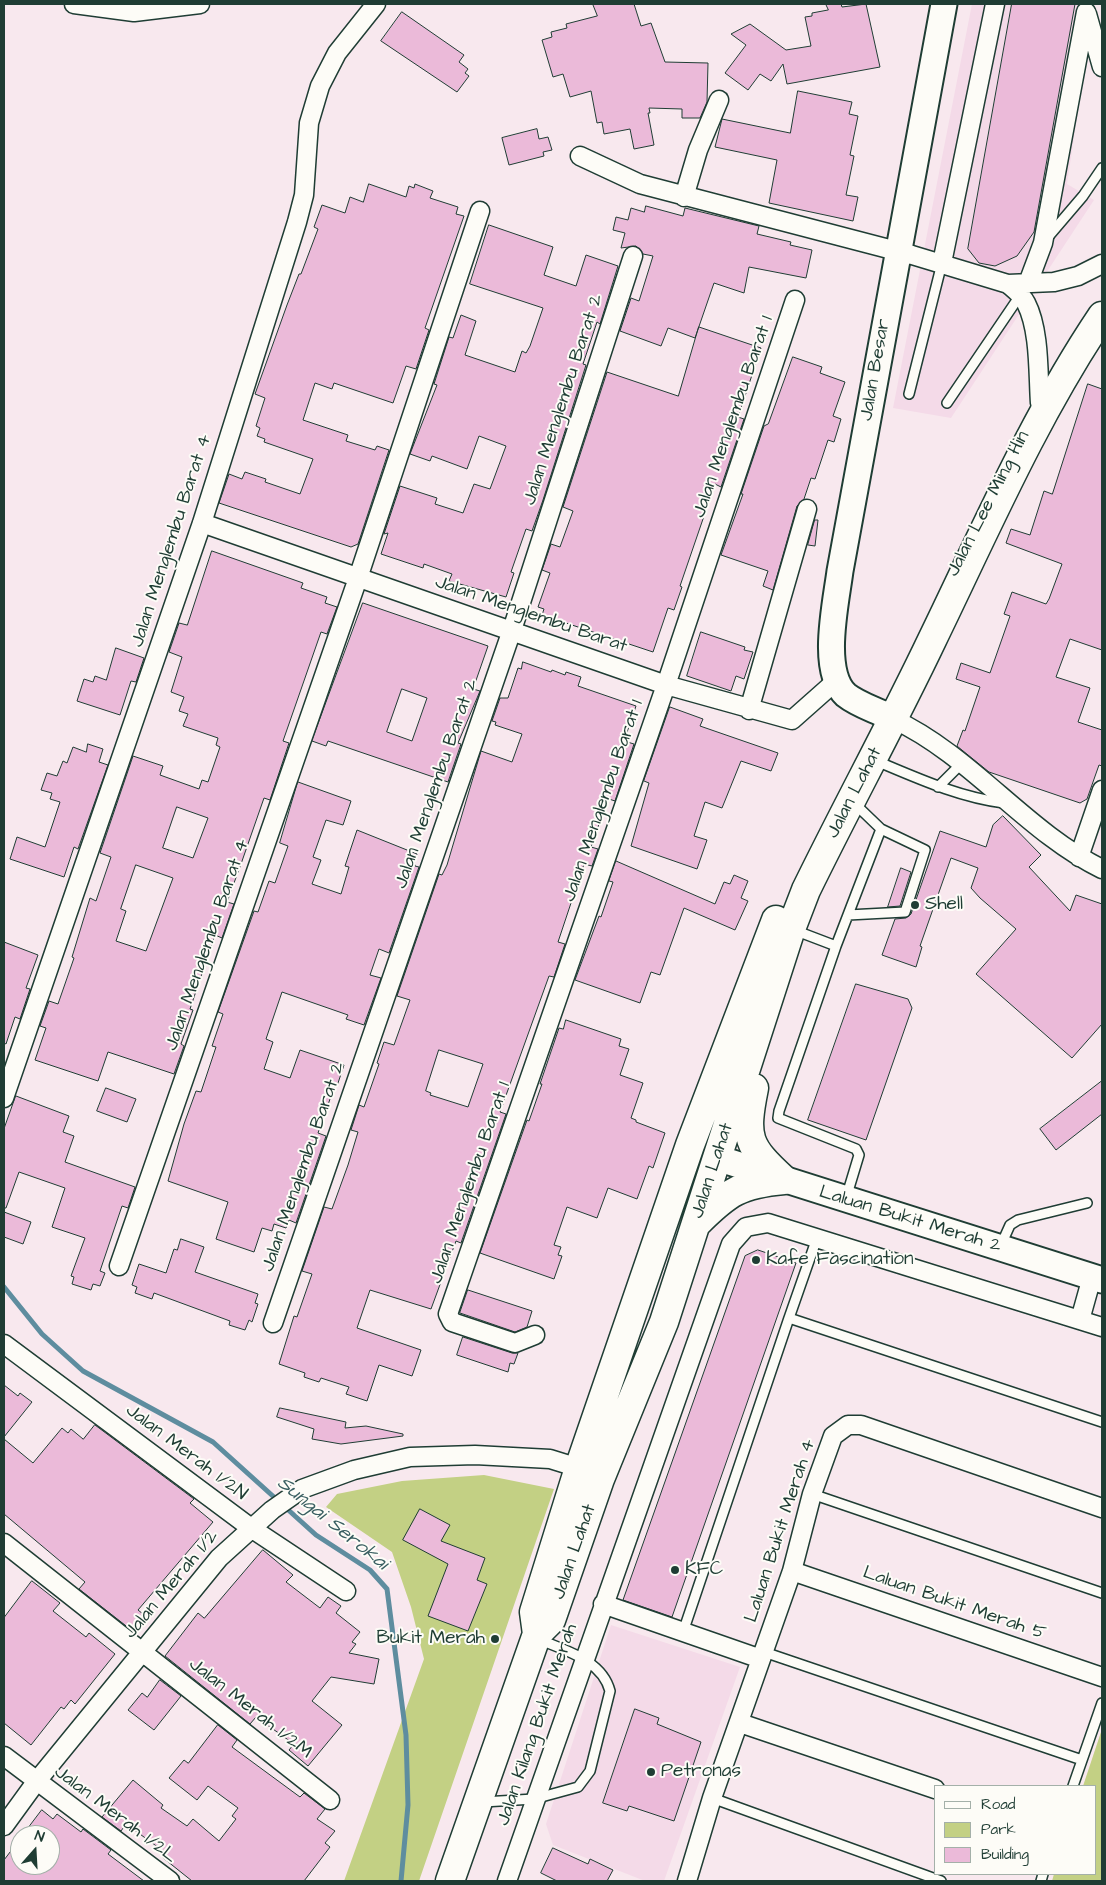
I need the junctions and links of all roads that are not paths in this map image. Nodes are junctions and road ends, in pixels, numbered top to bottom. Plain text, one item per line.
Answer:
1 (74, 4) edge
2 (200, 4) edge
3 (376, 4) edge
4 (944, 4) edge
5 (994, 4) edge
6 (1085, 8) edge
7 (1102, 67) edge
8 (719, 100) dead end
9 (580, 156) dead end
10 (1102, 168) edge
11 (684, 197) junction
12 (480, 211) dead end
13 (1043, 243) junction
14 (898, 252) junction
15 (633, 256) dead end
16 (942, 263) junction
17 (1102, 264) edge
18 (1019, 287) junction
19 (1102, 296) edge
20 (796, 300) dead end
21 (1102, 316) edge
22 (909, 394) dead end
23 (947, 403) dead end
24 (1040, 403) junction
25 (807, 509) dead end
26 (202, 523) junction
27 (358, 578) junction
28 (512, 630) junction
29 (836, 681) junction
30 (666, 685) junction
31 (749, 710) junction
32 (890, 717) junction
33 (872, 759) junction
34 (962, 763) junction
35 (938, 786) junction
36 (1102, 790) edge
37 (848, 797) junction
38 (1012, 804) junction
39 (881, 829) junction
40 (1079, 857) junction
41 (1102, 869) edge
42 (848, 915) junction
43 (783, 926) junction
44 (836, 946) junction
45 (758, 966) junction
46 (4, 1098) edge
47 (717, 1158) junction
48 (784, 1180) junction
49 (846, 1200) junction
50 (1087, 1203) dead end
51 (695, 1226) junction
52 (817, 1238) junction
53 (1000, 1248) junction
54 (118, 1266) dead end
55 (1097, 1278) edge
56 (789, 1318) junction
57 (632, 1319) junction
58 (1080, 1320) junction
59 (664, 1322) junction
60 (273, 1323) dead end
61 (1102, 1327) edge
62 (535, 1335) dead end
63 (4, 1344) edge
64 (1102, 1422) edge
65 (579, 1468) junction
66 (812, 1494) junction
67 (1102, 1508) edge
68 (252, 1528) junction
69 (4, 1542) edge
70 (792, 1571) junction
71 (346, 1591) dead end
72 (1102, 1593) edge
73 (603, 1604) junction
74 (542, 1630) junction
75 (683, 1632) junction
76 (143, 1652) junction
77 (762, 1656) junction
78 (584, 1658) junction
79 (1102, 1677) edge
80 (1102, 1703) edge
81 (740, 1723) junction
82 (4, 1756) edge
83 (1082, 1760) junction
84 (36, 1782) junction
85 (1073, 1785) edge
86 (934, 1790) edge
87 (712, 1798) junction
88 (534, 1799) junction
89 (330, 1800) dead end
90 (478, 1802) junction
91 (4, 1826) edge
92 (693, 1880) edge
93 (170, 1881) edge
94 (450, 1881) edge
95 (506, 1881) edge
96 (941, 1881) edge

1 - 2 street
3 - 26 street, Jalan Menglembu Barat 4
4 - 14 main road, Jalan Besar
5 - 16 street
6 - 7 street
6 - 13 street
8 - 11 street
9 - 11 street
10 - 13 lane
11 - 14 street
12 - 27 street, Jalan Menglembu Barat 4
13 - 18 street
14 - 16 street
14 - 29 main road, Jalan Besar
15 - 28 street, Jalan Menglembu Barat 2
16 - 18 street
16 - 22 lane
17 - 18 street
18 - 23 lane
18 - 24 street
19 - 24 main road, Jalan Lee Ming Hin
20 - 30 street, Jalan Menglembu Barat 1
21 - 32 main road, Jalan Lee Ming Hin
24 - 32 main road, Jalan Lee Ming Hin
25 - 31 street
26 - 27 street, Jalan Menglembu Barat
26 - 46 street, Jalan Menglembu Barat 4
27 - 28 street, Jalan Menglembu Barat
27 - 54 street, Jalan Menglembu Barat 4
28 - 30 street, Jalan Menglembu Barat
28 - 60 street, Jalan Menglembu Barat 2
29 - 31 street, Jalan Menglembu Barat
29 - 32 main road
30 - 31 street, Jalan Menglembu Barat
30 - 62 street, Jalan Menglembu Barat 1
32 - 33 main road, Jalan Lahat
32 - 34 street
32 - 43 main road, Jalan Lahat
33 - 35 lane
33 - 37 main road, Jalan Lahat
34 - 35 lane
34 - 38 street
35 - 38 lane
36 - 40 street
37 - 39 lane
37 - 43 main road, Jalan Lahat
38 - 40 street
39 - 42 lane
39 - 42 lane
40 - 41 street
42 - 44 lane
43 - 44 lane
43 - 45 main road, Jalan Lahat
43 - 47 main road, Jalan Lahat
43 - 48 main road
44 - 49 lane
45 - 47 main road
45 - 57 main road, Jalan Lahat
47 - 48 main road, Laluan Bukit Merah 2
47 - 51 main road, Jalan Lahat
47 - 57 main road
48 - 49 main road, Laluan Bukit Merah 2
48 - 51 main road
49 - 53 main road, Laluan Bukit Merah 2
50 - 53 lane
51 - 59 main road, Jalan Lahat
52 - 56 lane
52 - 58 street
52 - 73 street, Jalan Kilang Bukit Merah
53 - 55 main road, Laluan Bukit Merah 2
55 - 58 street
56 - 64 lane
56 - 75 lane
57 - 65 main road, Jalan Lahat
58 - 61 street
59 - 65 main road
59 - 74 main road, Jalan Lahat
63 - 68 street, Jalan Merah 1/2N
65 - 68 street, Jalan Merah 1/2
65 - 74 main road, Jalan Lahat
66 - 67 street, Laluan Bukit Merah 4
66 - 70 street, Laluan Bukit Merah 4
66 - 72 lane
68 - 71 street, Jalan Merah 1/2N
68 - 76 street, Jalan Merah 1/2
69 - 76 street, Jalan Merah 1/2M
70 - 77 street, Laluan Bukit Merah 4
70 - 79 street, Laluan Bukit Merah 5
73 - 75 street
73 - 78 street, Jalan Kilang Bukit Merah
74 - 78 lane
74 - 90 main road, Jalan Lahat
75 - 77 street
76 - 84 street, Jalan Merah 1/2
76 - 89 street, Jalan Merah 1/2M
77 - 81 street, Laluan Bukit Merah 4
77 - 83 lane
78 - 88 street, Jalan Kilang Bukit Merah
78 - 88 lane
80 - 83 lane
81 - 86 street
81 - 87 street, Laluan Bukit Merah 4
82 - 84 street, Jalan Merah 1/2L
83 - 85 lane
84 - 91 street, Jalan Merah 1/2
84 - 93 street, Jalan Merah 1/2L
87 - 92 street, Laluan Bukit Merah 4
87 - 96 lane
88 - 90 lane
88 - 95 street, Jalan Kilang Bukit Merah
90 - 94 main road, Jalan Lahat

